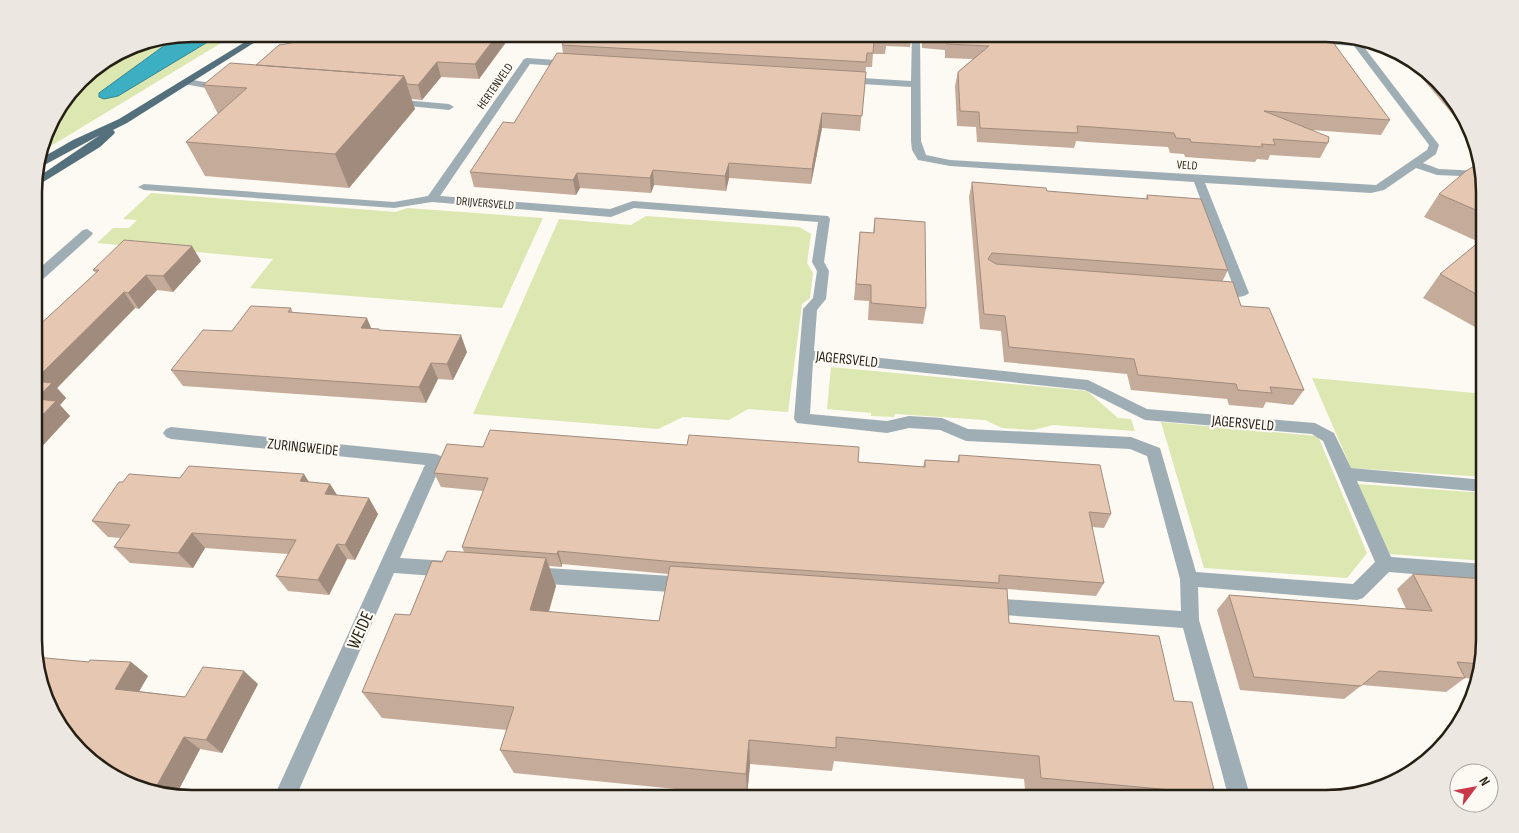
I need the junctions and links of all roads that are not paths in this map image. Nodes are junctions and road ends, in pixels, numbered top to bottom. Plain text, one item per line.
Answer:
1 (251, 42) edge
2 (916, 42) edge
3 (1363, 47) edge
4 (586, 65) edge
5 (839, 79) edge
6 (187, 82) junction
7 (917, 84) junction
8 (229, 88) edge
9 (382, 101) edge
10 (449, 107) dead end
11 (123, 121) junction
12 (47, 160) edge
13 (1416, 164) junction
14 (1475, 174) edge
15 (43, 179) edge
16 (1198, 179) junction
17 (144, 187) dead end
18 (432, 199) junction
19 (87, 233) dead end
20 (43, 272) edge
21 (1204, 290) edge
22 (807, 355) junction
23 (172, 433) dead end
24 (435, 460) joint
25 (1344, 474) junction
26 (1476, 485) edge
27 (1385, 564) junction
28 (388, 565) junction
29 (468, 570) edge
30 (1476, 571) edge
31 (517, 574) edge
32 (1190, 579) junction
33 (705, 586) edge
34 (972, 605) edge
35 (1190, 620) junction
36 (1238, 790) edge
37 (288, 791) edge

1 - 6 main road
2 - 7 street, VELD
3 - 13 street, VELD
4 - 18 street, HERTENVELD
5 - 7 street
6 - 8 street
6 - 11 main road
7 - 16 street, VELD
9 - 10 street
11 - 12 main road
11 - 15 main road
13 - 14 street
13 - 16 street, VELD
16 - 21 street
17 - 18 street, DRIJVERSVELD
18 - 22 street, DRIJVERSVELD
19 - 20 street
22 - 25 street, JAGERSVELD
22 - 32 street, JAGERSVELD
23 - 24 street, ZURINGWEIDE
24 - 28 street, WEIDE
25 - 26 street
25 - 27 street, JAGERSVELD
27 - 30 street
27 - 32 street
28 - 29 street
28 - 37 street, WEIDE
31 - 33 street
32 - 35 street, JAGERSVELD
34 - 35 street
35 - 36 street, JAGERSVELD

